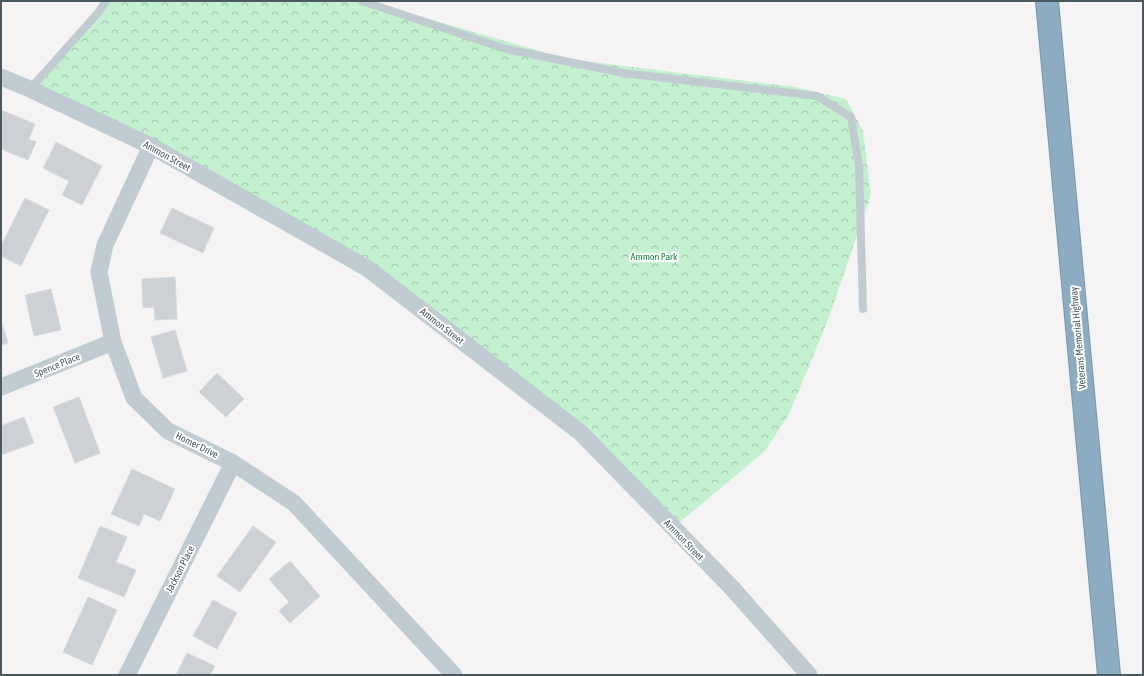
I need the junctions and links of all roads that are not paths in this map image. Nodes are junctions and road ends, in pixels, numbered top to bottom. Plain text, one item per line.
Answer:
1 (106, 1) edge
2 (362, 1) edge
3 (1047, 1) edge
4 (1, 77) edge
5 (30, 89) junction
6 (151, 146) junction
7 (863, 309) dead end
8 (113, 342) junction
9 (1, 387) edge
10 (233, 463) junction
11 (127, 675) edge
12 (454, 675) edge
13 (809, 675) edge
14 (1109, 675) edge

1 - 5 lane
2 - 7 lane
3 - 14 highway, Veterans Memorial Highway
4 - 5 street, Ammon Street
5 - 6 street, Ammon Street
6 - 8 street, Homer Drive
6 - 13 street, Ammon Street
8 - 9 street, Spence Place
8 - 10 street, Homer Drive
10 - 11 street, Jackson Place
10 - 12 street, Homer Drive

